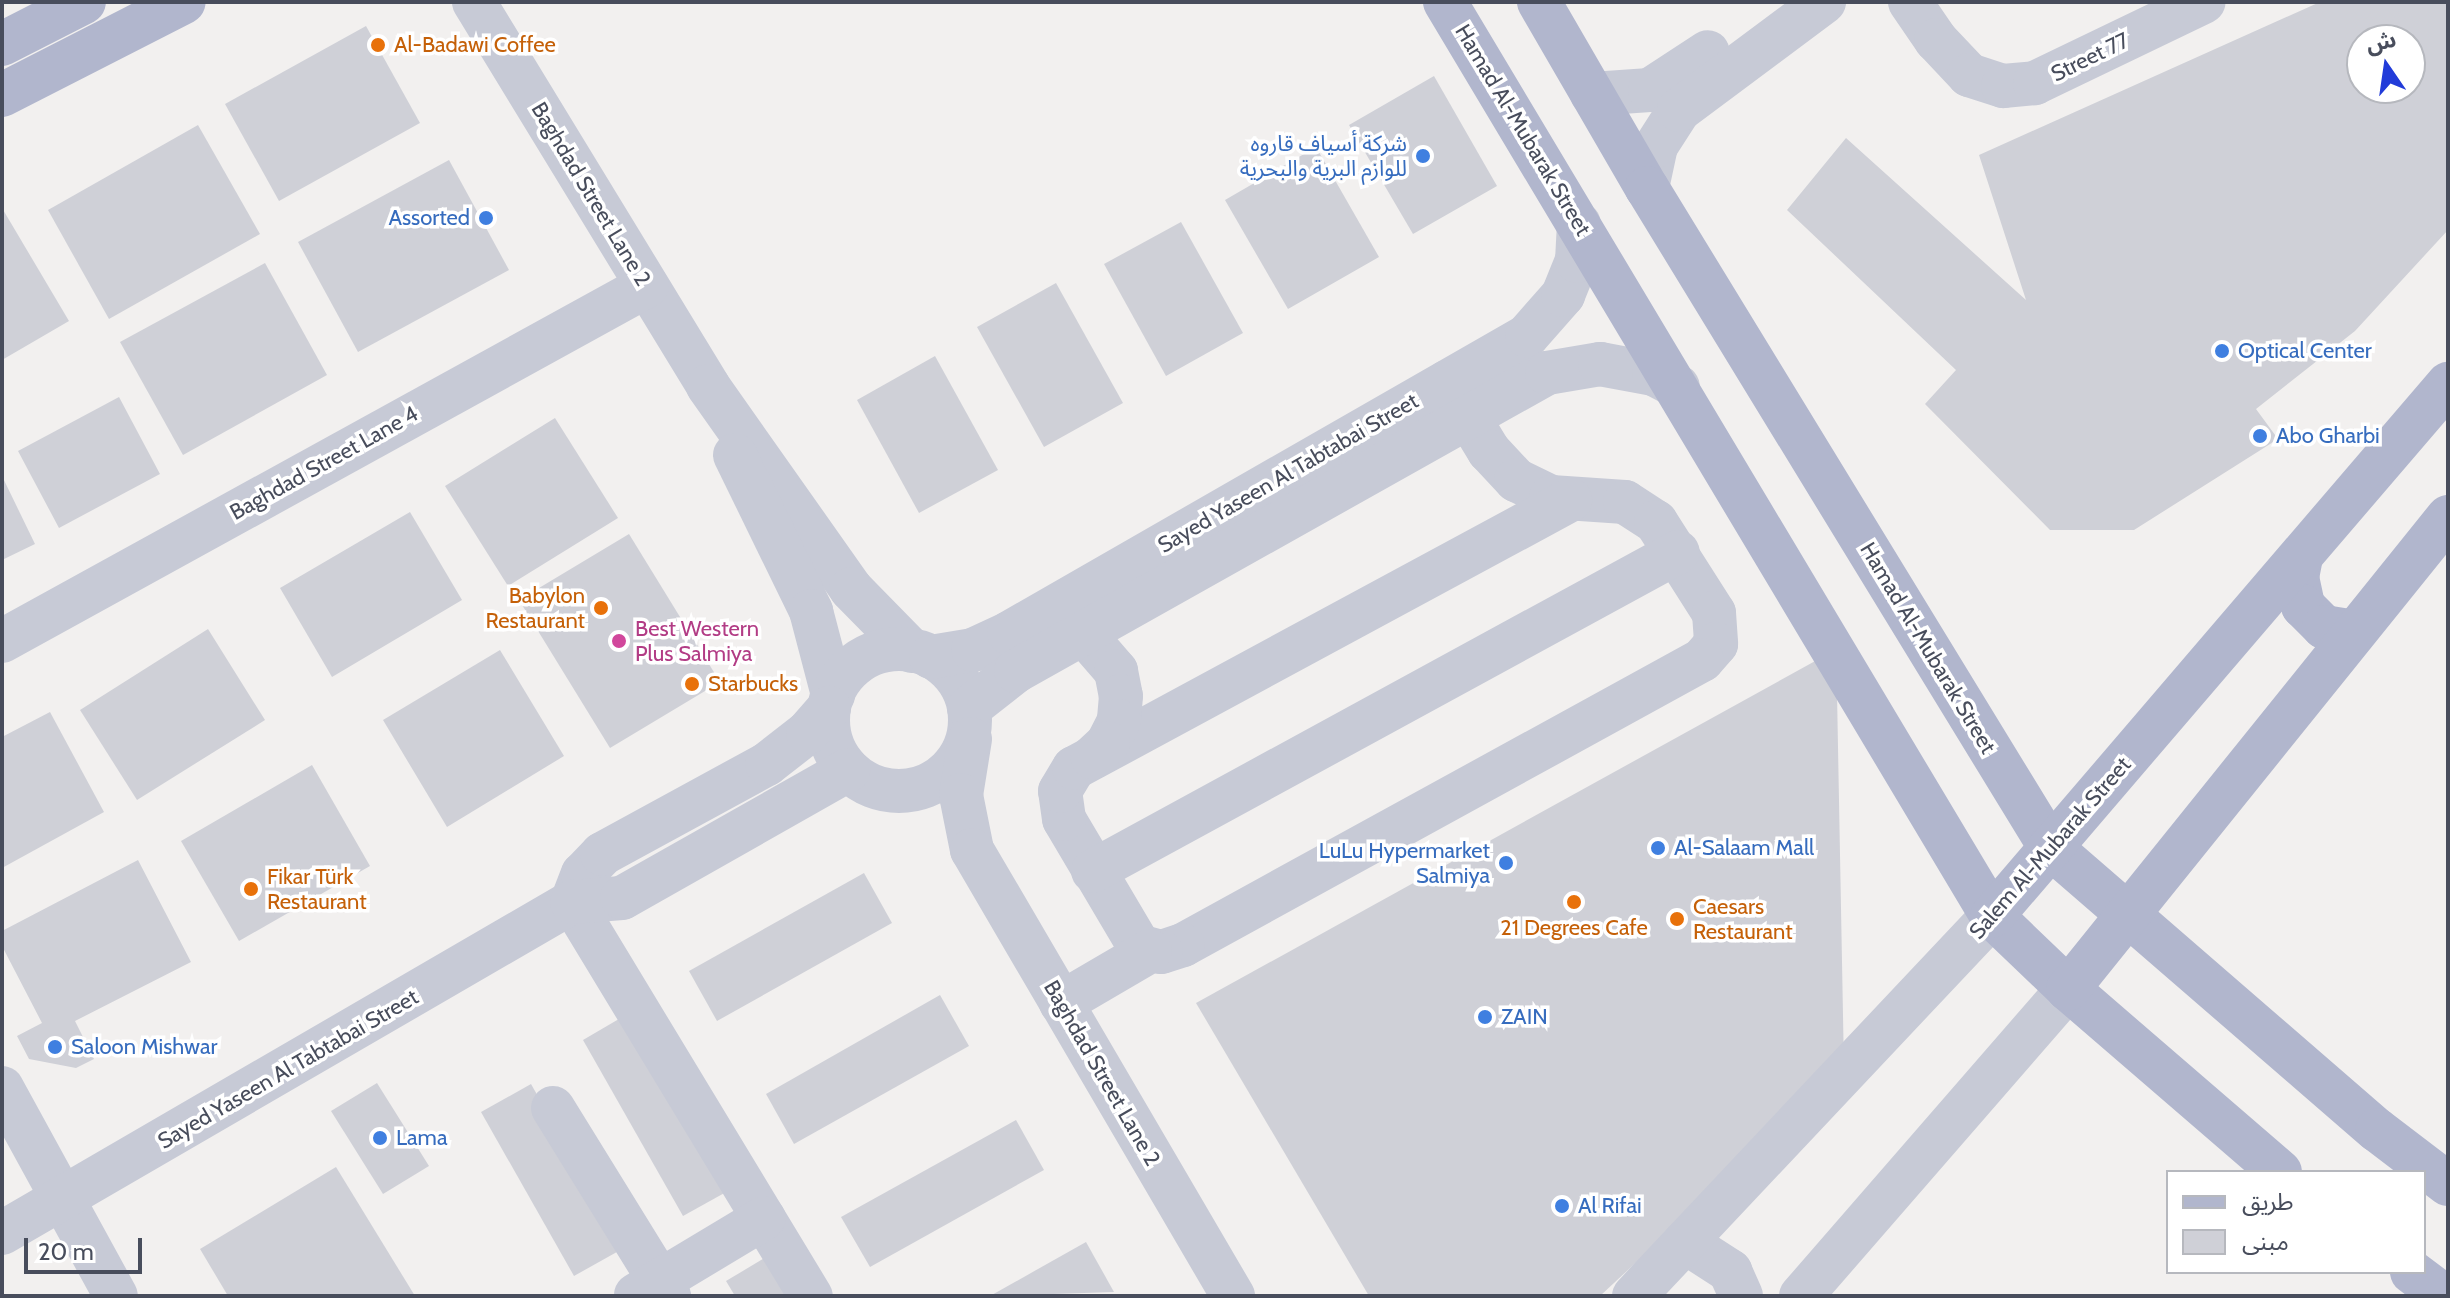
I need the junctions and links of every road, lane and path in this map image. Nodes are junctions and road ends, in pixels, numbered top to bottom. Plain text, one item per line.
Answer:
1 (84, 2) edge
2 (184, 2) edge
3 (1445, 2) edge
4 (1539, 2) edge
5 (1773, 2) edge
6 (1824, 2) edge
7 (1910, 2) edge
8 (2203, 2) edge
9 (482, 6) edge
10 (2, 44) edge
11 (1592, 94) junction
12 (2, 95) edge
13 (1647, 188) junction
14 (1579, 224) junction
15 (647, 286) junction
16 (2448, 384) edge
17 (708, 386) junction
18 (1678, 387) junction
19 (1457, 401) junction
20 (1570, 500) junction
21 (2448, 517) edge
22 (1678, 552) junction
23 (2300, 562) junction
24 (2354, 632) junction
25 (1084, 634) junction
26 (2, 641) edge
27 (921, 654) junction
28 (831, 702) junction
29 (970, 723) junction
30 (1090, 759) junction
31 (848, 770) junction
32 (896, 791) junction
33 (2050, 847) junction
34 (972, 850) junction
35 (1093, 871) junction
36 (572, 902) junction
37 (2126, 915) junction
38 (1992, 916) junction
39 (1150, 951) junction
40 (2068, 989) junction
41 (1061, 1003) junction
42 (2, 1088) edge
43 (553, 1108) dead end
44 (2278, 1170) edge
45 (2448, 1184) edge
46 (63, 1201) junction
47 (764, 1218) junction
48 (2, 1233) edge
49 (1685, 1242) junction
50 (2415, 1274) edge
51 (654, 1291) edge
52 (116, 1296) edge
53 (811, 1296) edge
54 (1233, 1296) edge
55 (1634, 1296) edge
56 (1741, 1296) edge
57 (1801, 1296) edge
58 (2444, 1296) edge

1 - 10 main road
2 - 12 main road
3 - 14 main road, Hamad Al-Mubarak Street
4 - 11 main road, Hamad Al-Mubarak Street
5 - 11 street
6 - 13 street
7 - 8 street, Street 77
9 - 15 street, Baghdad Street Lane 2
11 - 13 main road, Hamad Al-Mubarak Street
13 - 33 main road, Hamad Al-Mubarak Street
14 - 18 main road, Hamad Al-Mubarak Street
14 - 19 street, Sayed Yaseen Al Tabtabai Street
15 - 17 street, Baghdad Street Lane 2
15 - 26 street, Baghdad Street Lane 4
16 - 23 main road, Salem Al-Mubarak Street
17 - 27 street, Baghdad Street Lane 2
17 - 28 street, Baghdad Street Lane 2
18 - 19 street, Sayed Yaseen Al Tabtabai Street
18 - 38 main road, Hamad Al-Mubarak Street
19 - 20 street
19 - 25 street, Sayed Yaseen Al Tabtabai Street
19 - 27 street, Sayed Yaseen Al Tabtabai Street
20 - 22 street
20 - 30 street
21 - 24 main road
22 - 35 street
22 - 39 street
23 - 24 main road
23 - 33 main road, Salem Al-Mubarak Street
24 - 37 main road
25 - 29 street, Sayed Yaseen Al Tabtabai Street
25 - 30 street
27 - 28 street
27 - 29 street
28 - 31 street
28 - 36 street
29 - 32 street
29 - 34 street, Baghdad Street Lane 2
30 - 35 street
31 - 32 street
31 - 36 street, Sayed Yaseen Al Tabtabai Street
32 - 34 street, Baghdad Street Lane 2
33 - 37 main road, Hamad Al-Mubarak Street
33 - 38 main road, Salem Al-Mubarak Street
34 - 41 street, Baghdad Street Lane 2
35 - 39 street
36 - 46 street, Sayed Yaseen Al Tabtabai Street
36 - 47 street
37 - 40 main road
37 - 45 main road, Hamad Al-Mubarak Street
38 - 40 main road, Hamad Al-Mubarak Street
38 - 49 street, Salem Al-Mubarak Street
39 - 41 street
40 - 44 main road, Hamad Al-Mubarak Street
40 - 57 street
41 - 54 street, Baghdad Street Lane 2
42 - 46 street
43 - 51 street
46 - 48 street, Sayed Yaseen Al Tabtabai Street
46 - 52 street
47 - 51 street
47 - 53 street
49 - 55 street, Salem Al-Mubarak Street
49 - 56 street
50 - 58 main road

